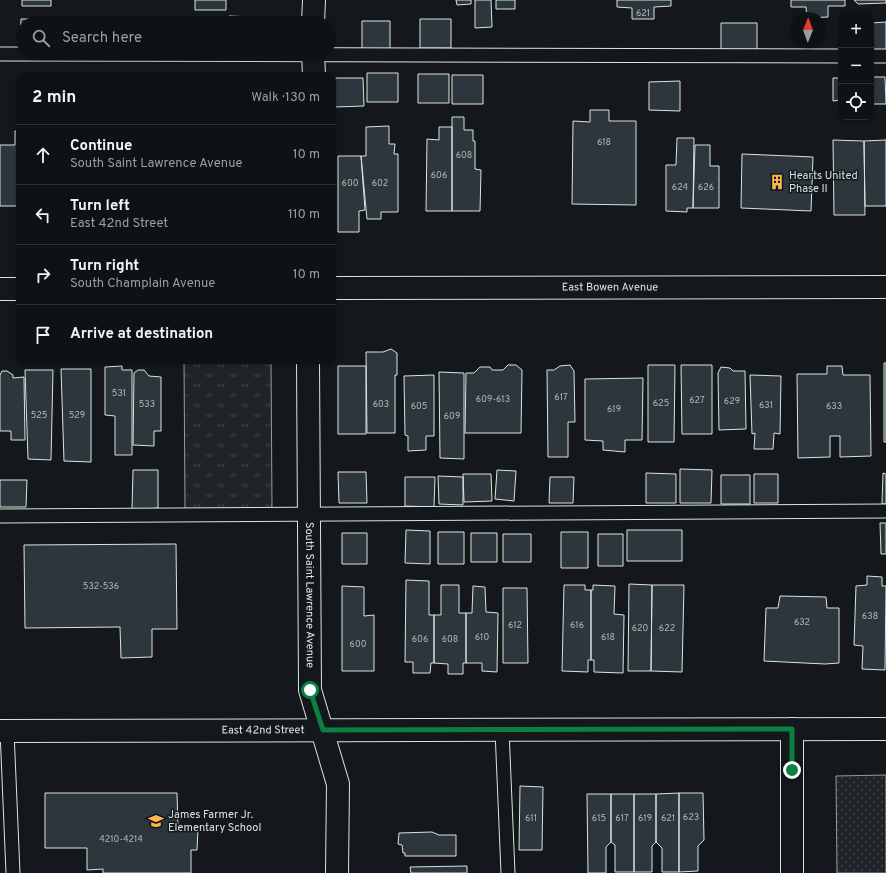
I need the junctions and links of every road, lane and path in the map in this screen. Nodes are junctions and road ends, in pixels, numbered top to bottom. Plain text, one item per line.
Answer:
1 (314, 0) edge
2 (314, 16) edge
3 (0, 54) edge
4 (16, 54) edge
5 (838, 56) edge
6 (874, 56) edge
7 (886, 56) edge
8 (268, 60) edge
9 (313, 61) edge
10 (886, 287) edge
11 (16, 288) edge
12 (336, 288) edge
13 (0, 289) edge
14 (308, 364) edge
15 (886, 511) edge
16 (309, 513) junction
17 (0, 516) edge
18 (886, 728) edge
19 (792, 729) junction
20 (323, 730) junction
21 (502, 730) junction
22 (4, 731) edge
23 (6, 820) edge
24 (13, 873) edge
25 (337, 873) edge
26 (508, 873) edge
27 (792, 873) edge

1 - 2 street
3 - 4 lane
5 - 9 lane
6 - 7 lane
8 - 9 lane
10 - 12 street, East Bowen Avenue
11 - 13 street
14 - 16 street, South Saint Lawrence Avenue
15 - 16 lane
16 - 17 lane
16 - 20 street, South Saint Lawrence Avenue
18 - 19 street, East 42nd Street
19 - 21 street, East 42nd Street
19 - 27 street
20 - 21 street, East 42nd Street
20 - 22 street, East 42nd Street
20 - 25 street, South Saint Lawrence Avenue
21 - 26 lane
22 - 23 lane
23 - 24 lane

